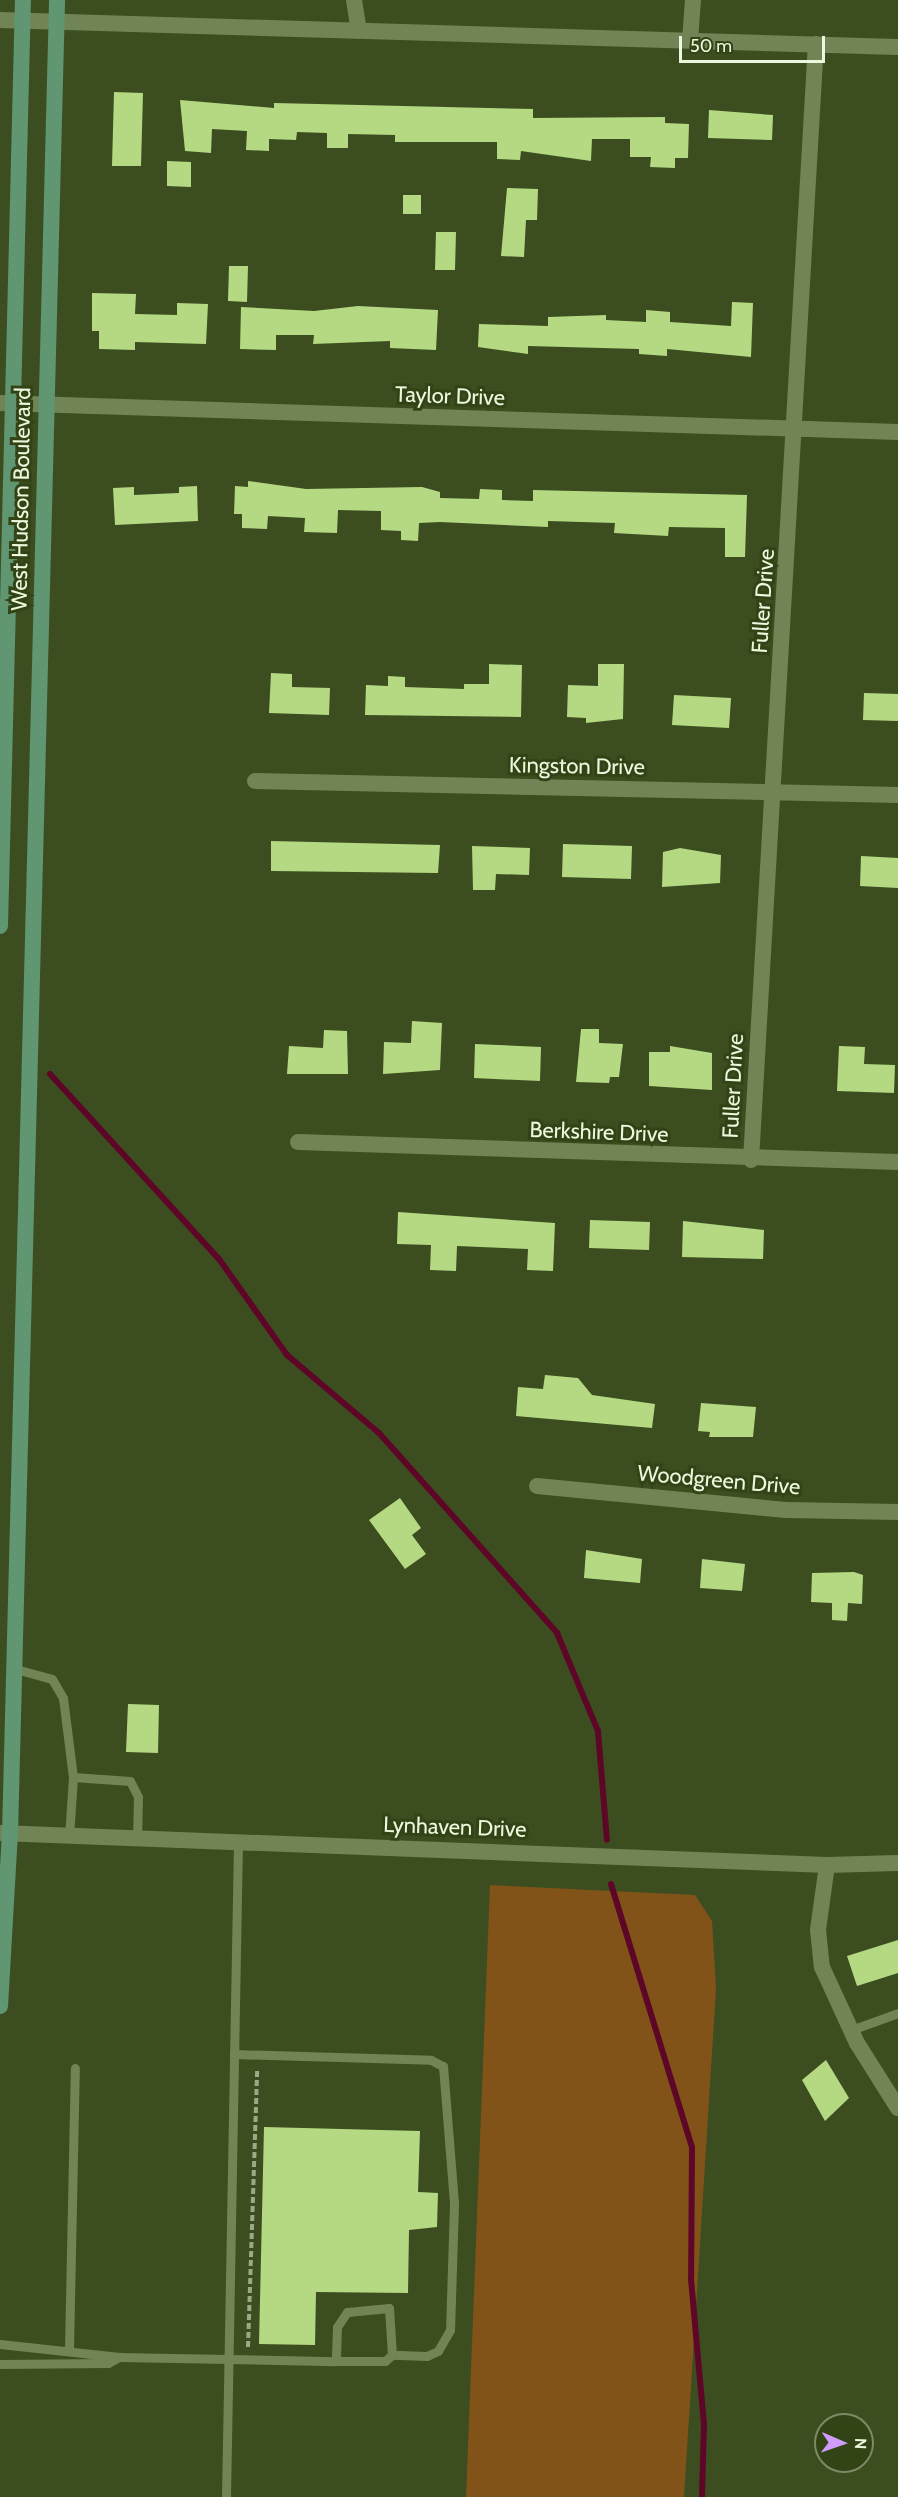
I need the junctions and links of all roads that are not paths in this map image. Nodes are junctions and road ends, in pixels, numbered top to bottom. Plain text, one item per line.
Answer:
1 (23, 0) edge
2 (57, 0) edge
3 (354, 0) edge
4 (693, 0) edge
5 (57, 19) junction
6 (0, 20) edge
7 (22, 21) junction
8 (358, 32) junction
9 (690, 40) junction
10 (816, 44) junction
11 (898, 47) edge
12 (6, 403) edge
13 (46, 405) junction
14 (796, 430) junction
15 (898, 432) edge
16 (255, 782) dead end
17 (773, 793) junction
18 (898, 795) edge
19 (0, 926) edge
20 (298, 1143) dead end
21 (751, 1160) junction
22 (898, 1162) edge
23 (537, 1486) dead end
24 (898, 1512) edge
25 (12, 1668) junction
26 (72, 1777) junction
27 (5, 1833) edge
28 (69, 1837) junction
29 (137, 1840) junction
30 (238, 1843) junction
31 (898, 1863) edge
32 (827, 1865) junction
33 (0, 2006) edge
34 (898, 2013) edge
35 (851, 2030) junction
36 (234, 2054) junction
37 (75, 2068) dead end
38 (898, 2108) edge
39 (0, 2344) edge
40 (69, 2348) junction
41 (392, 2355) junction
42 (119, 2357) junction
43 (228, 2359) junction
44 (336, 2361) junction
45 (0, 2364) edge
46 (226, 2497) edge

1 - 7 main road, West Hudson Boulevard
2 - 5 main road, West Hudson Boulevard
3 - 8 street
4 - 9 street
5 - 7 street
5 - 8 street
5 - 13 main road, West Hudson Boulevard
6 - 7 street
7 - 12 main road, West Hudson Boulevard
8 - 9 street
9 - 10 street
10 - 11 street
10 - 14 street, Fuller Drive
12 - 13 street, Taylor Drive
12 - 19 main road, West Hudson Boulevard
13 - 14 street, Taylor Drive
13 - 25 main road, West Hudson Boulevard
14 - 15 street, Taylor Drive
14 - 17 street, Fuller Drive
16 - 17 street, Kingston Drive
17 - 18 street, Kingston Drive
17 - 21 street, Fuller Drive
20 - 21 street, Berkshire Drive
21 - 22 street, Berkshire Drive
23 - 24 street, Woodgreen Drive
25 - 26 lane
25 - 27 main road, West Hudson Boulevard
26 - 28 lane
26 - 29 lane
27 - 28 street, Lynhaven Drive
27 - 33 main road, West Hudson Boulevard
28 - 29 street, Lynhaven Drive
29 - 30 street, Lynhaven Drive
30 - 32 street, Lynhaven Drive
30 - 36 lane
31 - 32 street, Lynhaven Drive
32 - 35 street
34 - 35 lane
35 - 38 street
36 - 41 lane
36 - 43 lane
37 - 40 lane
39 - 40 lane
40 - 42 lane
41 - 44 lane
41 - 44 lane
42 - 43 lane
42 - 45 lane
43 - 44 lane
43 - 46 lane

